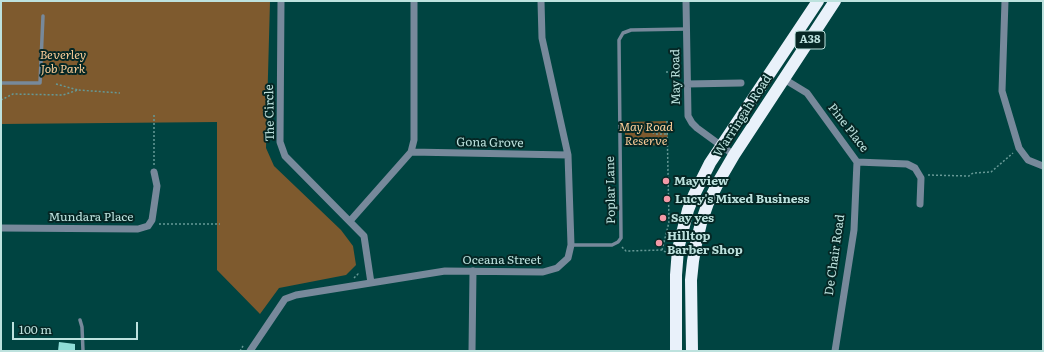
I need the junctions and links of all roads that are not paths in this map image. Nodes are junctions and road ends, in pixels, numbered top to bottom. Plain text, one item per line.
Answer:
1 (281, 1) edge
2 (414, 1) edge
3 (541, 1) edge
4 (686, 1) edge
5 (818, 1) edge
6 (836, 1) edge
7 (1004, 1) edge
8 (43, 16) dead end
9 (686, 29) junction
10 (771, 70) junction
11 (784, 79) junction
12 (1, 83) edge
13 (741, 83) dead end
14 (687, 84) junction
15 (721, 146) junction
16 (411, 152) junction
17 (568, 155) junction
18 (734, 155) junction
19 (857, 162) junction
20 (1043, 166) edge
21 (154, 172) road end
22 (920, 204) dead end
23 (350, 221) junction
24 (1, 228) edge
25 (570, 245) junction
26 (473, 271) junction
27 (370, 283) junction
28 (80, 320) dead end
29 (83, 351) edge
30 (250, 351) edge
31 (472, 351) edge
32 (676, 351) edge
33 (692, 351) edge
34 (835, 351) edge

1 - 23 street, The Circle
2 - 16 street
3 - 17 street, Oceana Street
4 - 9 street, May Road
5 - 10 highway, Warringah Road / A38
6 - 11 highway, Warringah Road / A38
7 - 20 street
8 - 12 lane
9 - 14 street, May Road
9 - 25 lane, Poplar Lane
10 - 11 highway
10 - 15 highway, Warringah Road / A38
11 - 18 highway, Warringah Road / A38
11 - 19 street, Pine Place
13 - 14 street
14 - 15 street, May Road
15 - 18 street, May Road
15 - 32 highway, Warringah Road / A38
16 - 17 street, Gona Grove
16 - 23 street
17 - 25 street, Oceana Street
18 - 33 highway, Warringah Road / A38
19 - 22 street, Pine Place
19 - 34 street, De Chair Road
21 - 24 street, Mundara Place
23 - 27 street, The Circle
25 - 26 street, Oceana Street
26 - 27 street, Oceana Street
26 - 31 street
27 - 30 street, Oceana Street
28 - 29 lane

